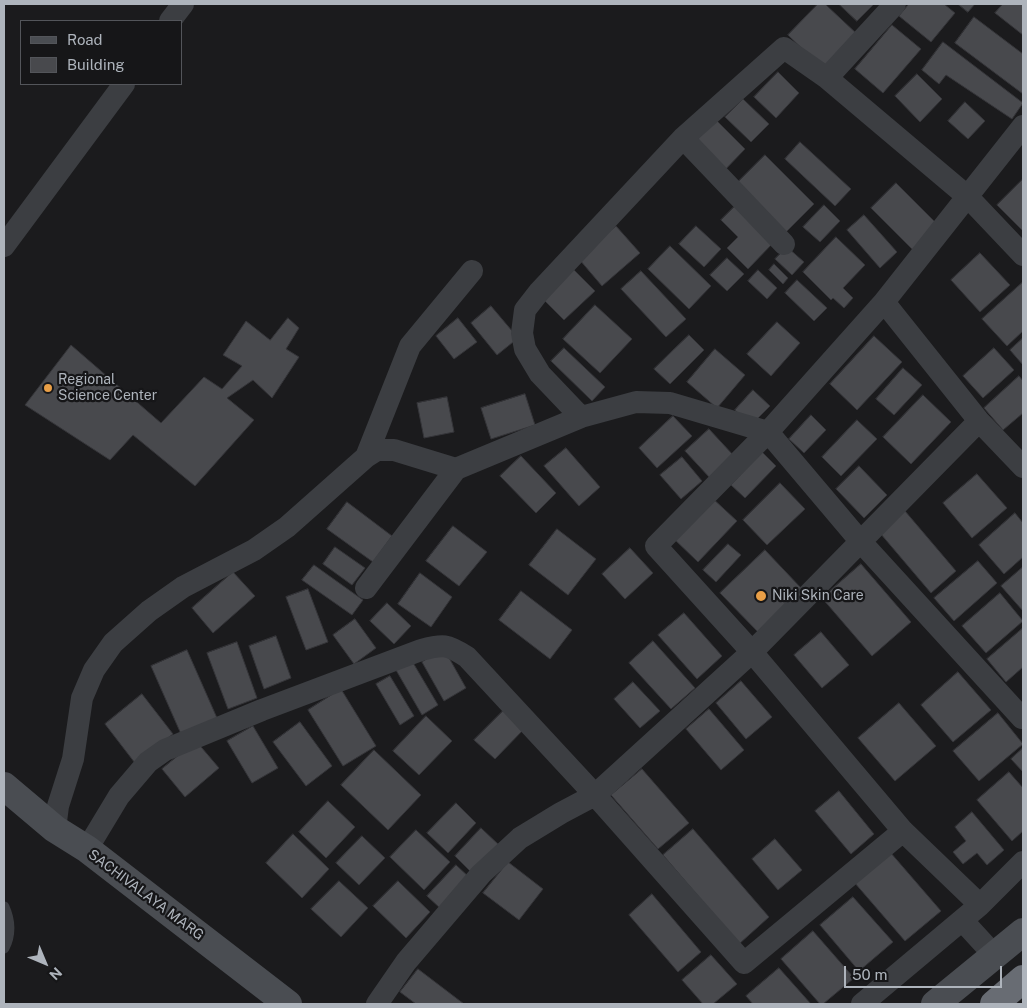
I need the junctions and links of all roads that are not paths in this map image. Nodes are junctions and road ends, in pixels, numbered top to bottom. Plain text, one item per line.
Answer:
1 (183, 4) edge
2 (895, 4) edge
3 (171, 20) edge
4 (828, 78) junction
5 (123, 85) edge
6 (1023, 126) edge
7 (683, 138) junction
8 (968, 196) junction
9 (784, 244) dead end
10 (4, 246) edge
11 (1023, 255) edge
12 (472, 271) dead end
13 (884, 302) junction
14 (581, 417) junction
15 (979, 421) junction
16 (768, 432) junction
17 (366, 457) junction
18 (1023, 467) edge
19 (456, 469) junction
20 (861, 542) junction
21 (366, 588) dead end
22 (752, 652) junction
23 (1022, 718) dead end
24 (4, 786) edge
25 (595, 795) junction
26 (56, 829) junction
27 (903, 831) junction
28 (87, 849) junction
29 (1023, 862) edge
30 (980, 905) junction
31 (4, 907) edge
32 (962, 920) junction
33 (1023, 932) edge
34 (4, 948) edge
35 (995, 956) junction
36 (1023, 979) edge
37 (288, 1004) edge
38 (377, 1004) edge
39 (862, 1004) edge
40 (935, 1004) edge
41 (994, 1004) edge

1 - 3 street
2 - 4 street
4 - 7 street
4 - 8 street
5 - 10 street
6 - 8 street
7 - 9 street
7 - 14 street
8 - 11 street
8 - 13 street
12 - 17 street
13 - 15 street
13 - 16 street
14 - 16 street
14 - 19 street
15 - 18 street
15 - 20 street
16 - 20 street
16 - 22 street
17 - 19 street
17 - 26 street
19 - 21 street
20 - 22 street
20 - 23 street
22 - 25 street
22 - 27 street
24 - 26 main road, SACHIVALAYA MARG
25 - 27 street
25 - 28 street
25 - 38 street
26 - 28 main road, SACHIVALAYA MARG
27 - 30 street
28 - 37 main road, SACHIVALAYA MARG
29 - 30 street
30 - 32 street
31 - 34 lane
32 - 35 street
32 - 39 street
33 - 35 main road
35 - 40 main road
36 - 41 highway

